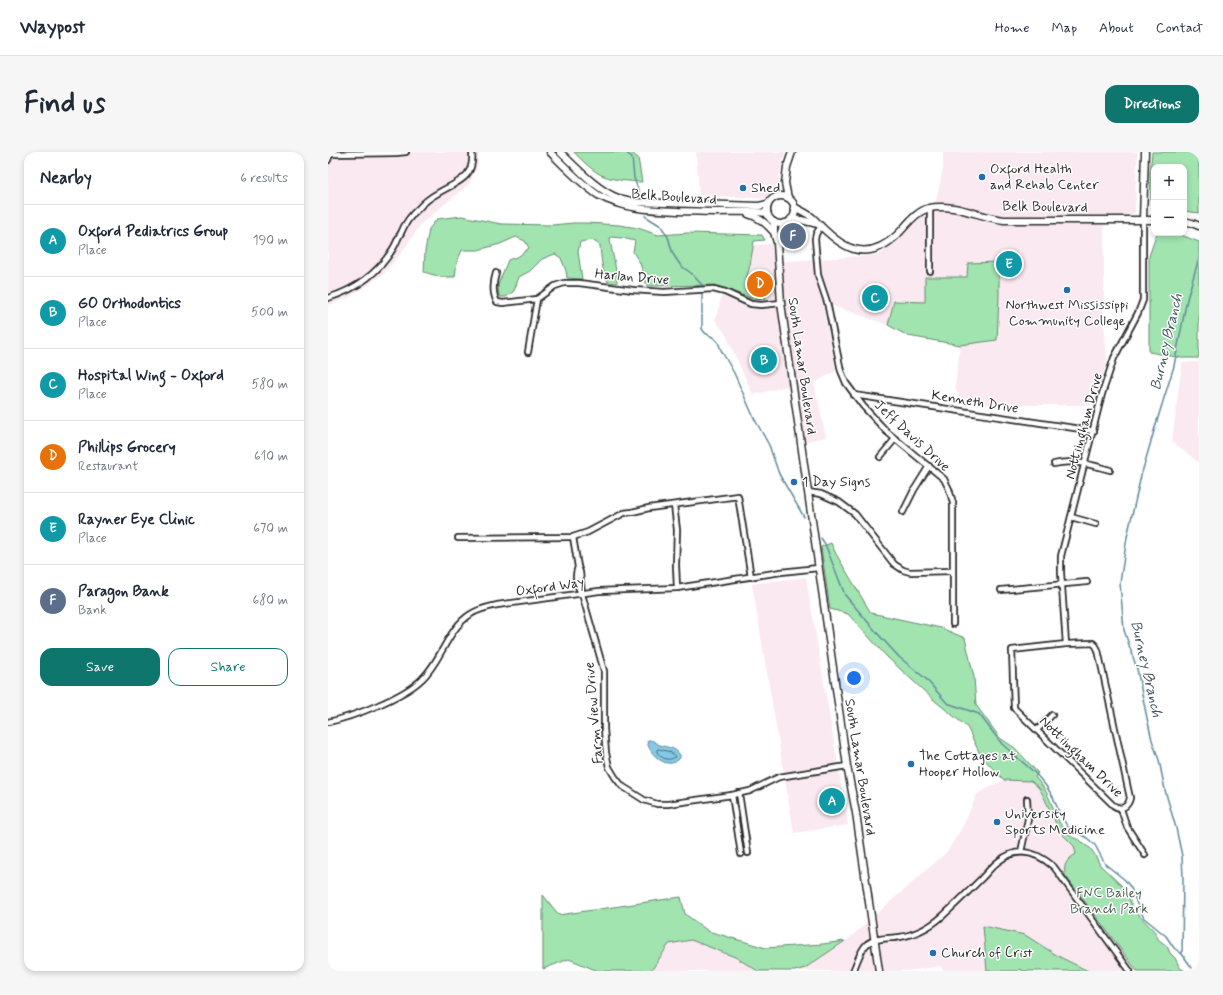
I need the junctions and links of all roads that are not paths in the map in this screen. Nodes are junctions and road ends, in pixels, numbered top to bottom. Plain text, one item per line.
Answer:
1 (406, 152) edge
2 (472, 152) edge
3 (550, 152) edge
4 (560, 152) edge
5 (792, 152) edge
6 (1145, 152) edge
7 (331, 153) edge
8 (328, 160) edge
9 (785, 183) junction
10 (778, 196) junction
11 (788, 198) junction
12 (768, 204) junction
13 (794, 207) junction
14 (930, 208) junction
15 (740, 212) junction
16 (767, 213) junction
17 (791, 219) junction
18 (1143, 220) junction
19 (1151, 220) edge
20 (1187, 221) edge
21 (774, 222) junction
22 (784, 223) junction
23 (819, 225) junction
24 (1199, 226) edge
25 (774, 232) junction
26 (778, 243) junction
27 (930, 271) dead end
28 (496, 272) dead end
29 (328, 298) edge
30 (537, 300) junction
31 (781, 303) junction
32 (528, 352) dead end
33 (854, 395) junction
34 (1094, 431) junction
35 (895, 439) junction
36 (880, 457) dead end
37 (1054, 464) dead end
38 (1085, 464) junction
39 (929, 466) junction
40 (1110, 470) dead end
41 (808, 492) junction
42 (674, 505) junction
43 (903, 512) dead end
44 (1071, 517) junction
45 (1096, 524) dead end
46 (573, 537) junction
47 (458, 538) dead end
48 (818, 568) junction
49 (952, 571) junction
50 (751, 577) junction
51 (1087, 582) dead end
52 (1062, 584) junction
53 (677, 588) junction
54 (1001, 590) dead end
55 (582, 594) junction
56 (953, 624) dead end
57 (1066, 644) junction
58 (1052, 715) dead end
59 (328, 722) edge
60 (1037, 730) junction
61 (847, 766) junction
62 (739, 793) junction
63 (732, 795) junction
64 (1027, 799) dead end
65 (1121, 809) junction
66 (1021, 852) junction
67 (748, 853) dead end
68 (741, 854) dead end
69 (1145, 855) dead end
70 (875, 940) junction
71 (853, 971) edge
72 (879, 971) edge
73 (1130, 971) edge

1 - 7 street
2 - 29 street
3 - 15 street, Belk Boulevard
4 - 12 street, Belk Boulevard
5 - 9 street
6 - 18 street
7 - 8 street
9 - 10 street
9 - 11 street
10 - 11 street
10 - 12 street
11 - 13 street
12 - 16 street
13 - 17 street
13 - 23 street, Belk Boulevard
14 - 18 street, Belk Boulevard
14 - 23 street, Belk Boulevard
14 - 27 street
15 - 16 street, Belk Boulevard
15 - 25 street
16 - 21 street
17 - 22 street
17 - 23 street, Belk Boulevard
18 - 19 street, Belk Boulevard
18 - 34 street, Nottiingham Drive
20 - 24 street
21 - 22 street
21 - 25 street, South Lamar Boulevard
22 - 26 street, South Lamar Boulevard
23 - 33 street, Jeff Davis Drive
25 - 26 street, South Lamar Boulevard
26 - 31 street, South Lamar Boulevard
28 - 30 street
30 - 31 street, Harlan Drive
30 - 32 street
31 - 41 street, South Lamar Boulevard
33 - 34 street, Kenneth Drive
33 - 35 street, Jeff Davis Drive
34 - 38 street, Nottiingham Drive
35 - 36 street
35 - 39 street, Jeff Davis Drive
37 - 38 street
38 - 40 street
38 - 44 street, Nottiingham Drive
39 - 43 street
39 - 49 street, Jeff Davis Drive
41 - 48 street, South Lamar Boulevard
41 - 49 street
42 - 46 street
42 - 50 street
42 - 53 street
44 - 45 street
44 - 52 street, Nottiingham Drive
46 - 47 street
46 - 55 street, Farm View Drive
48 - 50 street, Oxford Way
48 - 61 street, South Lamar Boulevard
49 - 56 street, Jeff Davis Drive
50 - 53 street, Oxford Way
51 - 52 street
52 - 54 street
52 - 57 street, Nottiingham Drive
53 - 55 street, Oxford Way
55 - 59 street, Oxford Way
55 - 63 street, Farm View Drive
57 - 60 street, Nottiingham Drive
57 - 65 street, Nottiingham Drive
58 - 60 street
60 - 65 street, Nottiingham Drive
61 - 62 street, Farm View Drive
61 - 70 street, South Lamar Boulevard
62 - 63 street, Farm View Drive
62 - 67 street
63 - 68 street
64 - 66 street
65 - 69 street
66 - 70 street
66 - 73 street
70 - 71 street
70 - 72 street, South Lamar Boulevard

